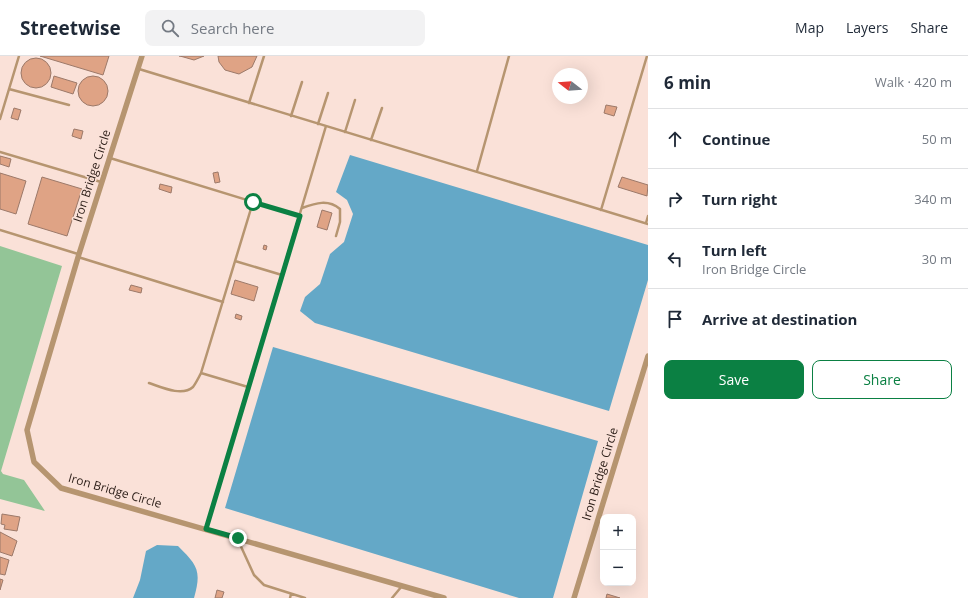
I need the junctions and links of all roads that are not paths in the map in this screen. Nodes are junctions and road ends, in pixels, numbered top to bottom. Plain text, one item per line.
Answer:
1 (19, 56) edge
2 (142, 56) edge
3 (264, 56) edge
4 (509, 56) edge
5 (647, 56) edge
6 (138, 69) junction
7 (302, 82) dead end
8 (9, 88) junction
9 (328, 93) dead end
10 (355, 100) dead end
11 (250, 103) junction
12 (69, 105) dead end
13 (382, 108) dead end
14 (291, 116) junction
15 (0, 119) edge
16 (318, 124) junction
17 (326, 126) junction
18 (345, 132) junction
19 (371, 140) junction
20 (0, 152) edge
21 (110, 158) junction
22 (477, 171) junction
23 (102, 182) junction
24 (253, 202) junction
25 (302, 208) junction
26 (601, 210) junction
27 (300, 216) junction
28 (648, 216) edge
29 (647, 224) edge
30 (0, 230) edge
31 (336, 236) dead end
32 (78, 256) junction
33 (235, 261) junction
34 (282, 275) junction
35 (222, 302) junction
36 (648, 356) edge
37 (201, 373) junction
38 (149, 383) dead end
39 (248, 387) junction
40 (206, 529) junction
41 (238, 538) junction
42 (402, 586) junction
43 (291, 594) junction
44 (290, 598) edge
45 (305, 598) edge
46 (392, 598) edge
47 (444, 598) edge
48 (574, 598) edge

1 - 8 lane
2 - 6 street, Iron Bridge Circle
3 - 11 lane
4 - 22 lane
5 - 26 lane
6 - 11 lane
6 - 21 street, Iron Bridge Circle
7 - 14 lane
8 - 12 lane
8 - 15 lane
9 - 16 lane
10 - 18 lane
11 - 14 lane
13 - 19 lane
14 - 16 lane
16 - 17 lane
17 - 18 lane
17 - 25 lane
18 - 19 lane
19 - 22 lane
20 - 23 lane
21 - 23 street, Iron Bridge Circle
21 - 24 lane
22 - 26 lane
23 - 32 street, Iron Bridge Circle
24 - 27 lane
24 - 33 lane
25 - 27 lane
25 - 31 lane
26 - 29 lane
27 - 34 lane
28 - 29 lane
30 - 32 lane
32 - 35 lane
32 - 40 street, Iron Bridge Circle
33 - 34 lane
33 - 35 lane
34 - 39 lane
35 - 37 lane
36 - 48 street, Iron Bridge Circle
37 - 38 lane
37 - 39 lane
39 - 40 lane
40 - 41 street, Iron Bridge Circle
41 - 42 street, Iron Bridge Circle
41 - 43 lane
42 - 46 lane
42 - 47 street, Iron Bridge Circle
43 - 44 lane
43 - 45 lane

